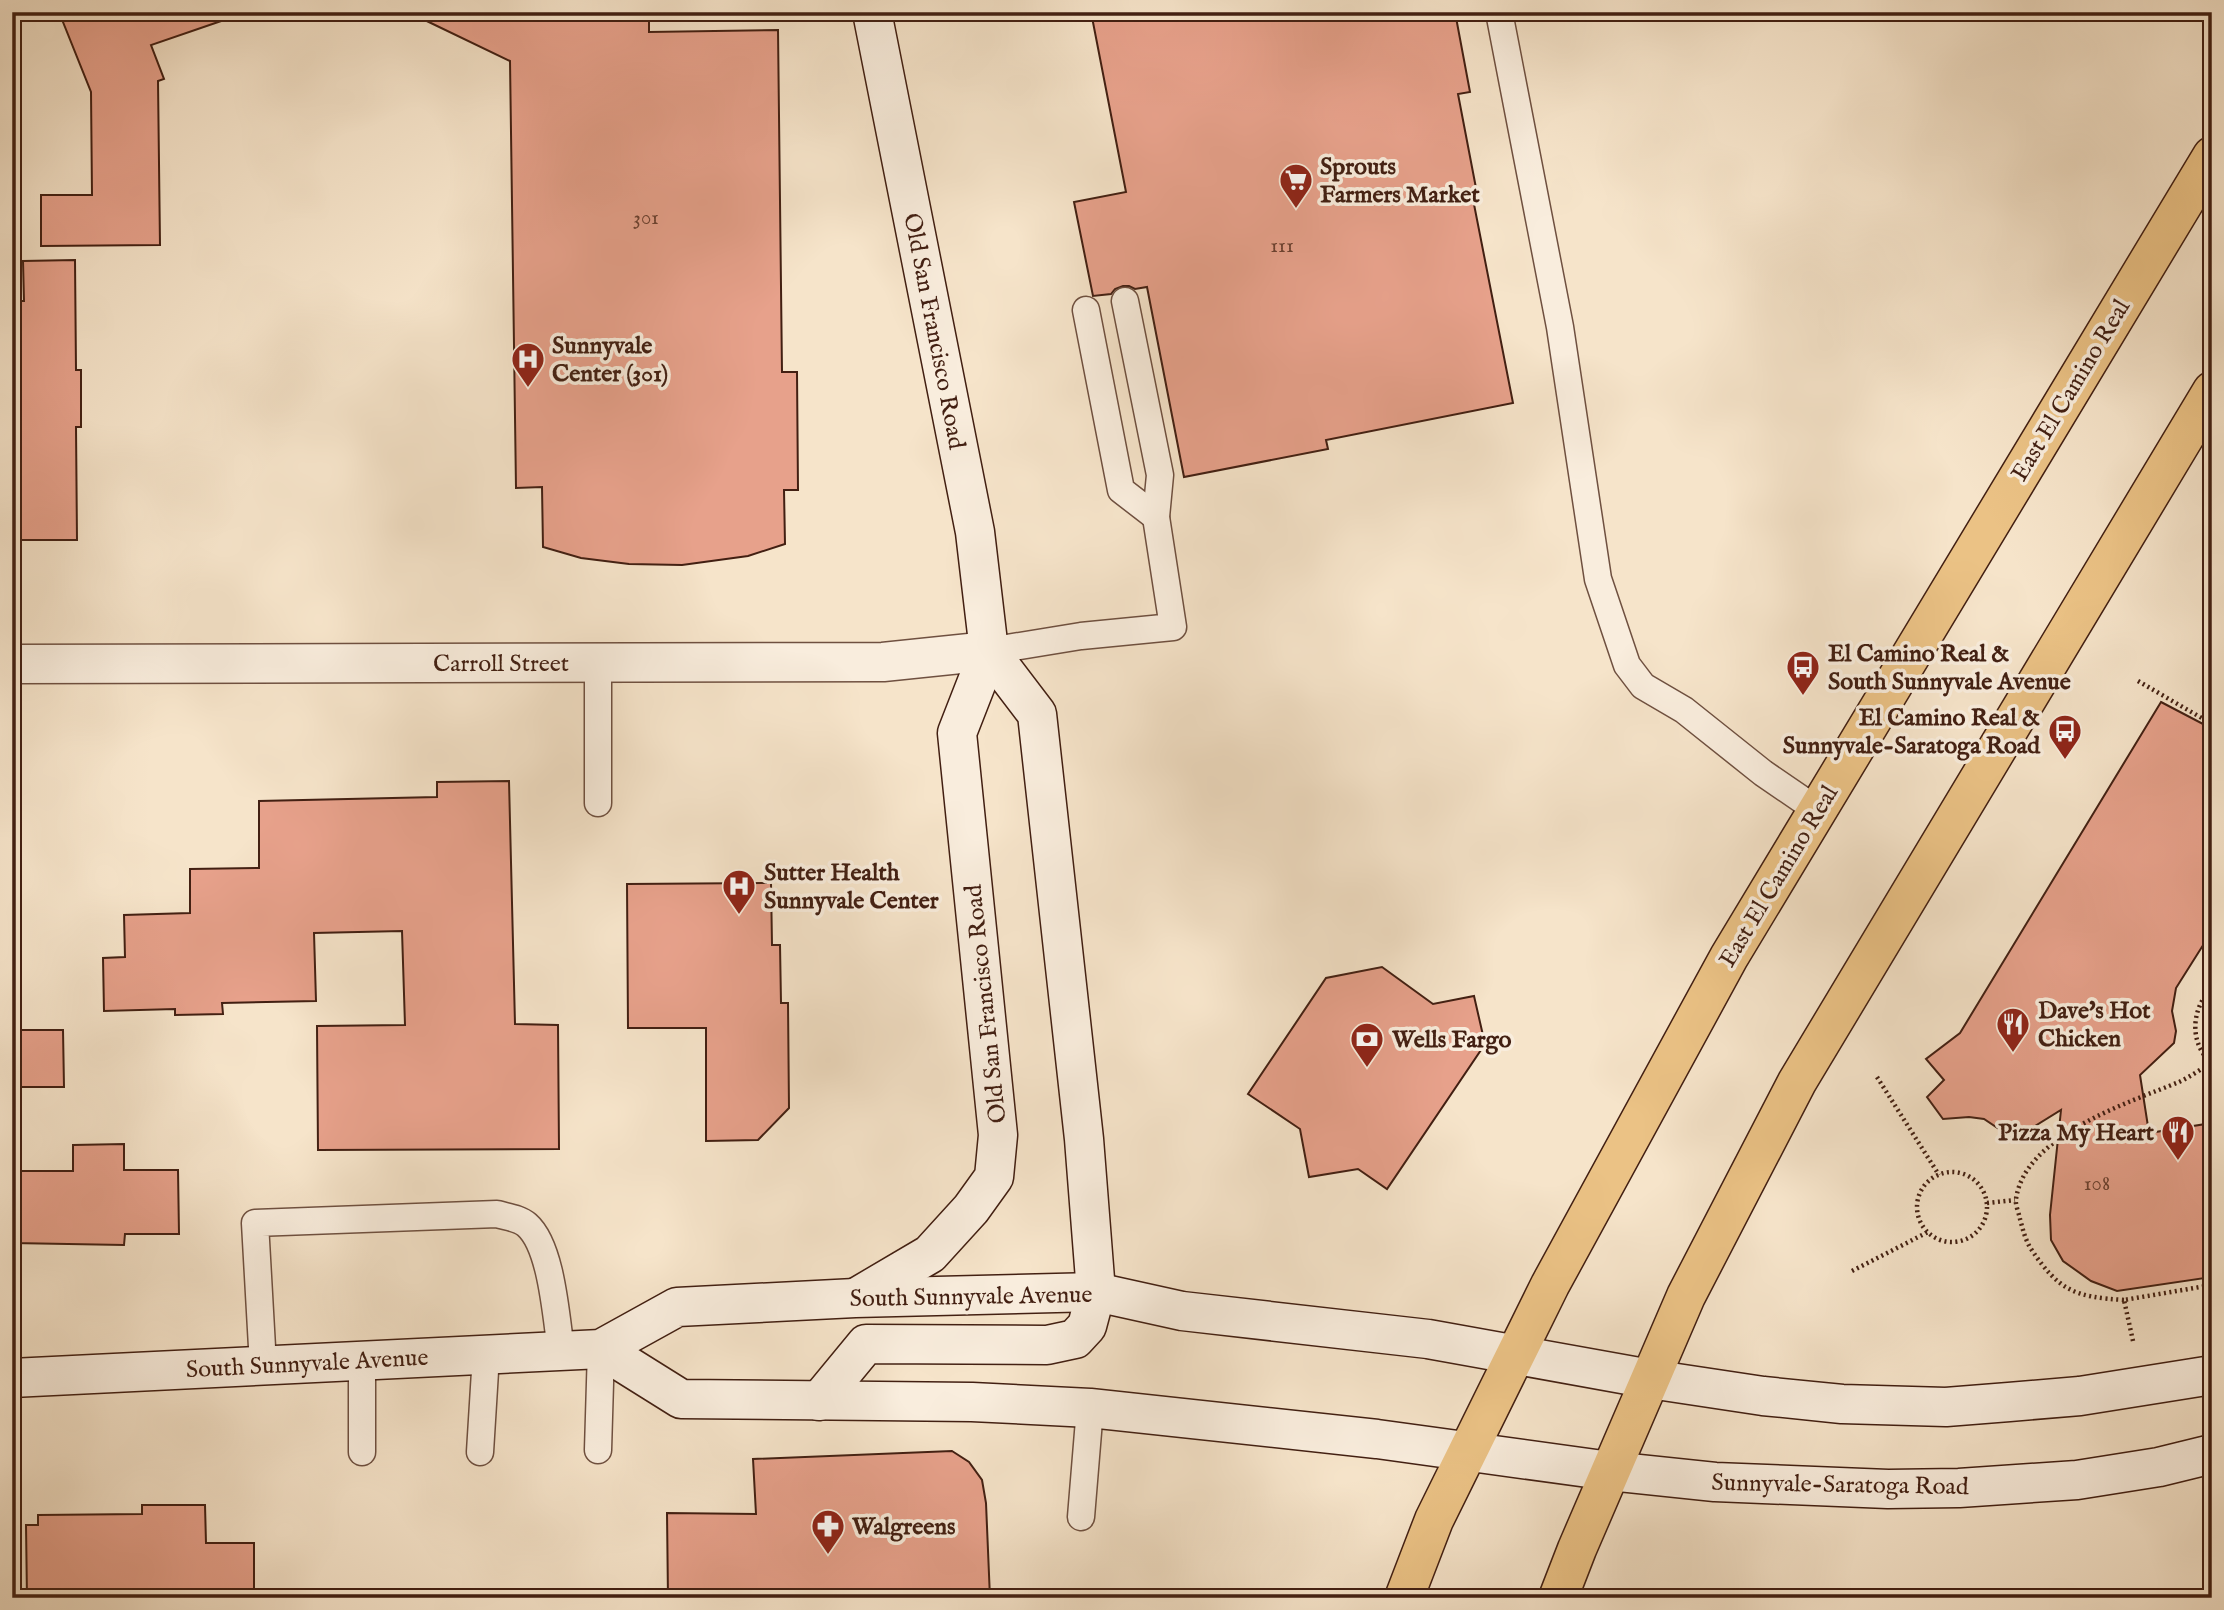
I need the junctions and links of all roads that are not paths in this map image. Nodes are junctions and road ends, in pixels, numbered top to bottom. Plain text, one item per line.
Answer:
1 (872, 12) edge
2 (1499, 12) edge
3 (2212, 156) edge
4 (1125, 300) dead end
5 (1086, 310) dead end
6 (2212, 391) edge
7 (1156, 517) junction
8 (989, 651) junction
9 (598, 663) junction
10 (12, 664) edge
11 (598, 803) dead end
12 (1817, 810) junction
13 (1096, 1292) junction
14 (855, 1298) junction
15 (601, 1349) junction
16 (561, 1350) junction
17 (486, 1355) junction
18 (1515, 1356) junction
19 (362, 1360) junction
20 (263, 1365) junction
21 (2212, 1375) edge
22 (12, 1378) edge
23 (1650, 1379) junction
24 (819, 1401) junction
25 (1090, 1408) junction
26 (598, 1450) dead end
27 (362, 1452) dead end
28 (480, 1452) dead end
29 (1468, 1452) junction
30 (2212, 1454) edge
31 (1610, 1472) junction
32 (1081, 1517) dead end
33 (1404, 1598) edge
34 (1558, 1598) edge

1 - 8 main road, Old San Francisco Road
2 - 12 lane
3 - 12 main road, East El Camino Real
4 - 7 lane
5 - 7 lane
6 - 23 main road
7 - 8 lane
8 - 9 main road, Carroll Street
8 - 13 main road
8 - 14 main road, Old San Francisco Road
9 - 10 main road, Carroll Street
9 - 11 lane
12 - 18 main road, East El Camino Real
13 - 14 main road, South Sunnyvale Avenue
13 - 18 main road, South Sunnyvale Avenue
13 - 24 main road
14 - 15 main road, South Sunnyvale Avenue
15 - 16 main road, South Sunnyvale Avenue
15 - 24 main road
15 - 26 lane
16 - 17 main road, South Sunnyvale Avenue
16 - 20 lane
17 - 19 main road, South Sunnyvale Avenue
17 - 28 lane
18 - 23 main road
18 - 29 main road, East El Camino Real
19 - 20 main road, South Sunnyvale Avenue
19 - 27 lane
20 - 22 main road, South Sunnyvale Avenue
21 - 23 main road
23 - 31 main road
24 - 25 main road
25 - 29 main road
25 - 32 lane
29 - 31 main road, Sunnyvale-Saratoga Road
29 - 33 main road, East El Camino Real
30 - 31 main road, Sunnyvale-Saratoga Road
31 - 34 main road

